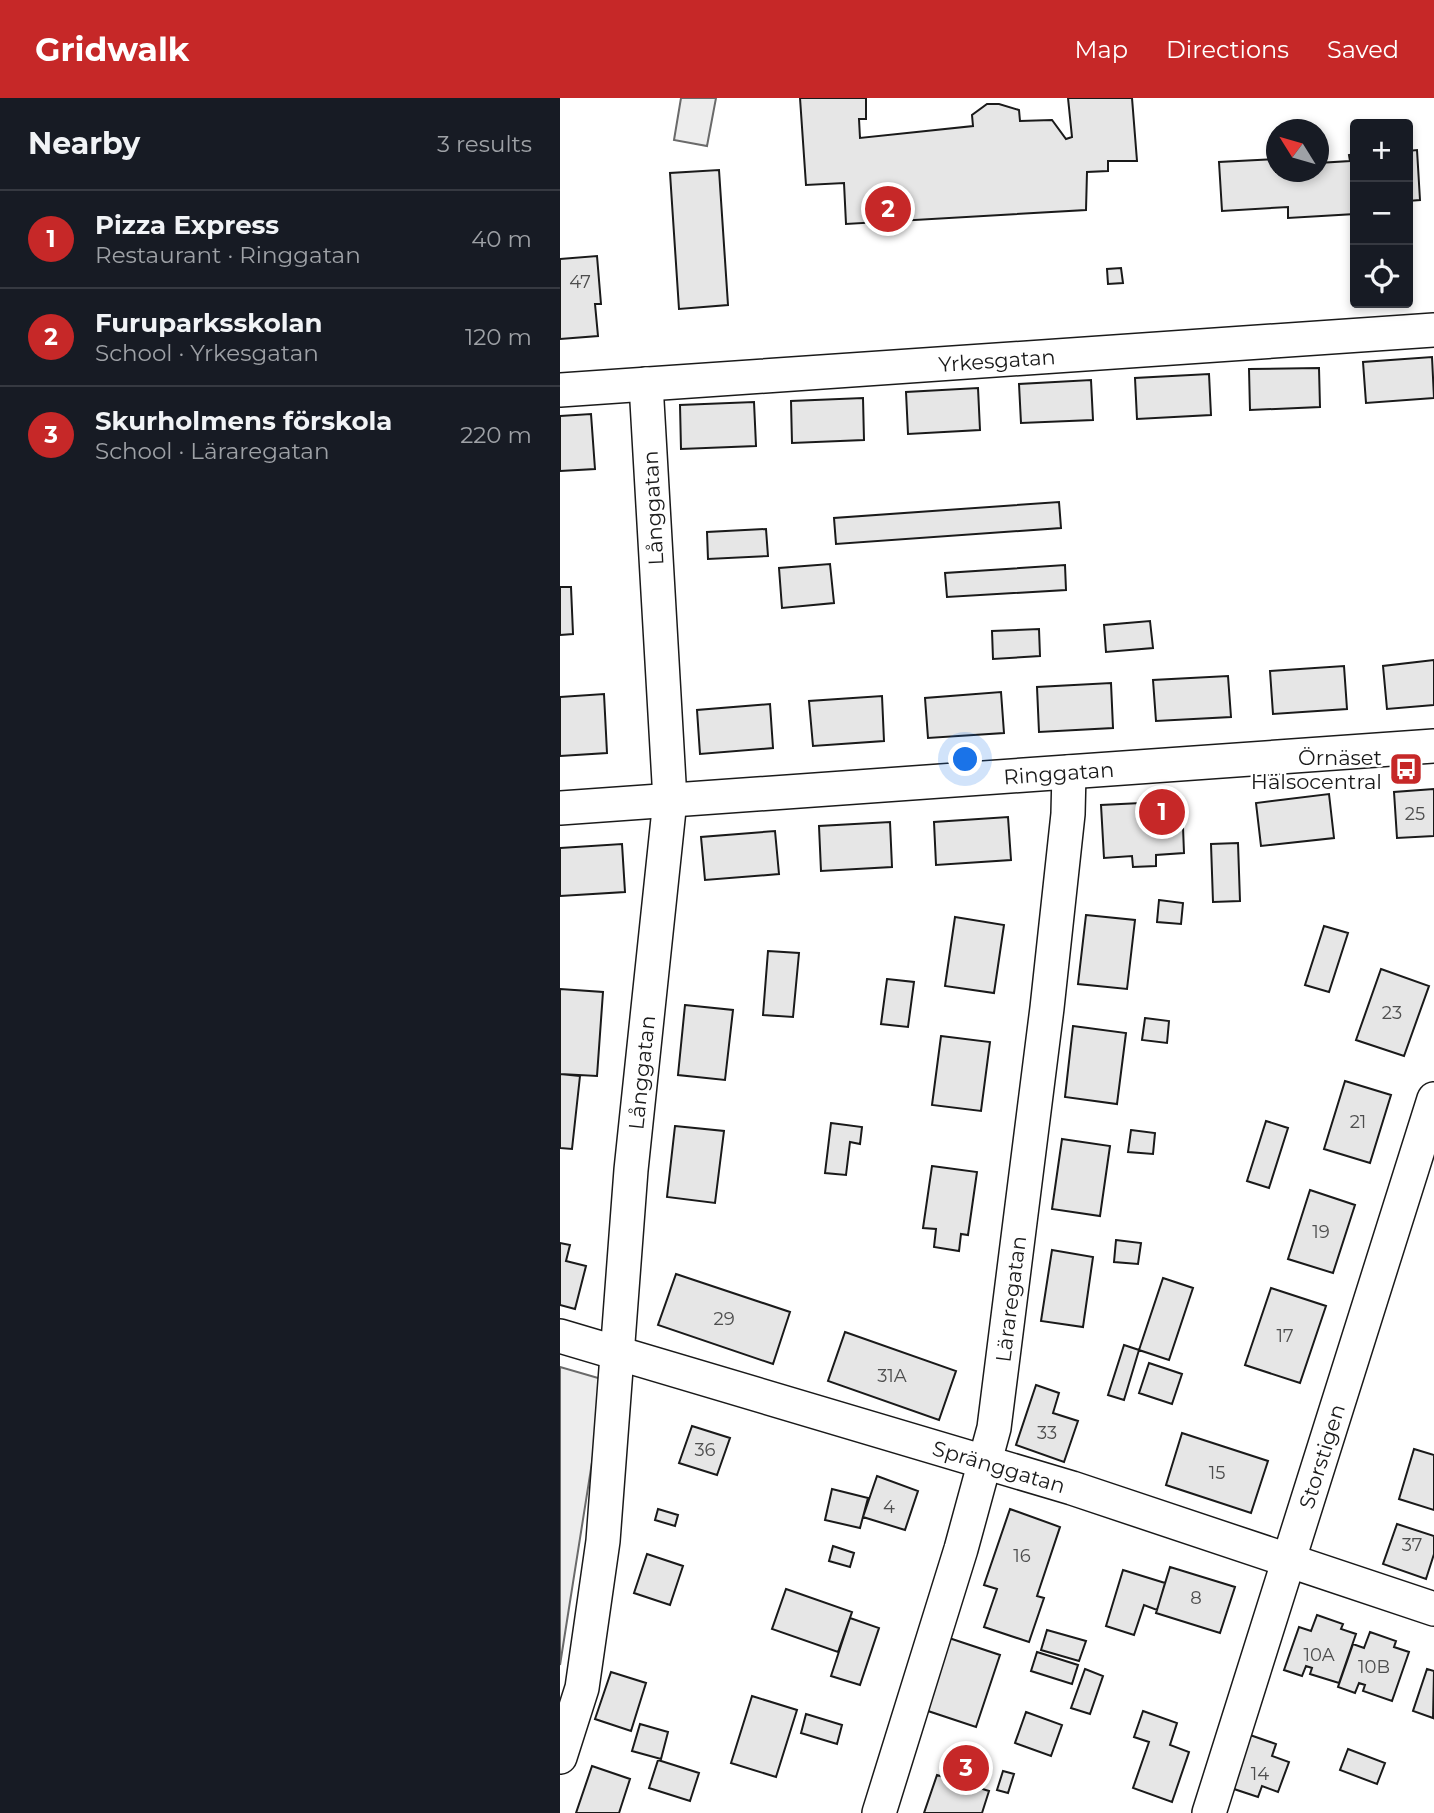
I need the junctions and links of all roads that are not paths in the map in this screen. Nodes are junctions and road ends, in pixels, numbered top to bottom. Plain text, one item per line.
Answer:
1 (1434, 330) edge
2 (646, 384) junction
3 (560, 390) edge
4 (1434, 746) edge
5 (1069, 772) junction
6 (670, 800) junction
7 (560, 808) edge
8 (1434, 1099) edge
9 (560, 1336) edge
10 (616, 1352) junction
11 (985, 1462) junction
12 (1288, 1559) junction
13 (1434, 1609) edge
14 (560, 1756) edge
15 (879, 1813) edge
16 (1209, 1813) edge

1 - 2 street, Yrkesgatan
2 - 3 street, Yrkesgatan
2 - 6 street, Långgatan
4 - 5 street, Ringgatan
5 - 6 street, Ringgatan
5 - 11 street, Läraregatan
6 - 7 street, Ringgatan
6 - 10 street, Långgatan
8 - 12 street, Storstigen
9 - 10 street, Spränggatan
10 - 11 street, Spränggatan
10 - 14 street, Långgatan
11 - 12 street, Spränggatan
11 - 15 street, Läraregatan
12 - 13 street, Spränggatan
12 - 16 street, Storstigen

